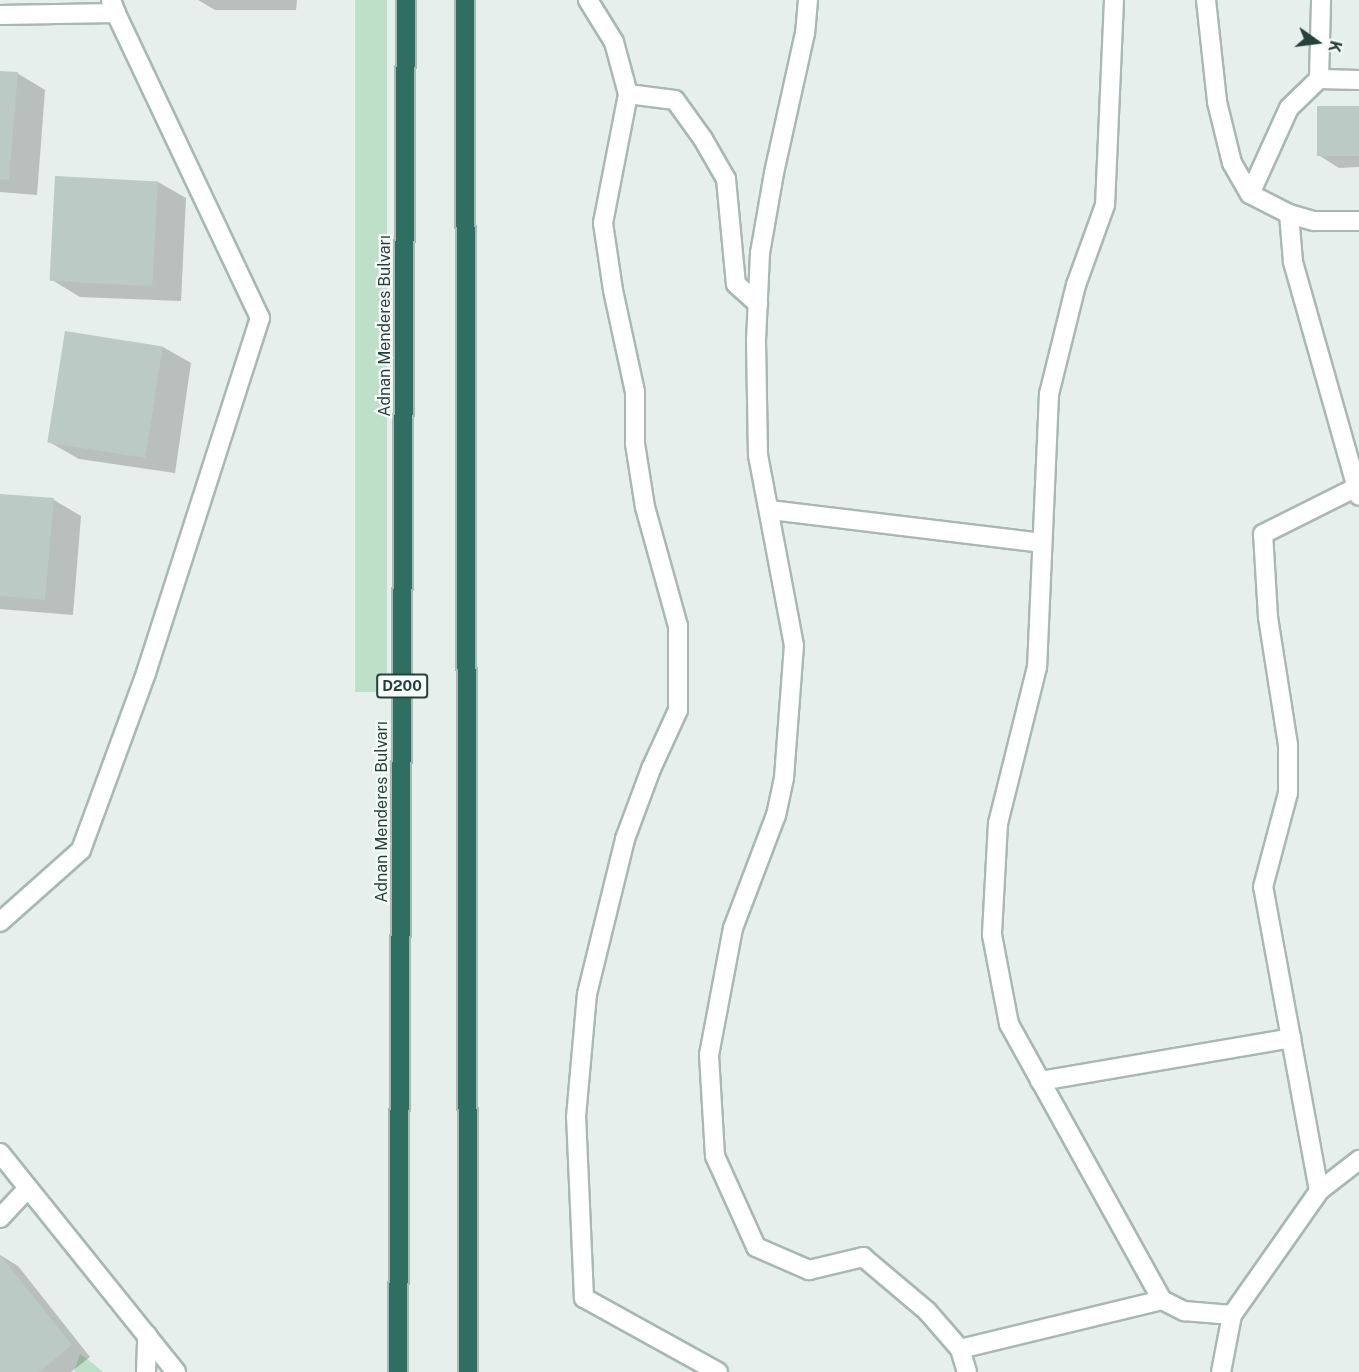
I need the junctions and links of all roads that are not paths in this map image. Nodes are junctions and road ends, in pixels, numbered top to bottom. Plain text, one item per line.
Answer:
1 (406, 0) edge
2 (465, 0) edge
3 (588, 0) edge
4 (808, 0) edge
5 (1114, 0) edge
6 (1206, 0) edge
7 (1321, 0) edge
8 (113, 6) edge
9 (0, 15) edge
10 (1319, 79) junction
11 (1359, 80) edge
12 (628, 94) junction
13 (1251, 194) junction
14 (1289, 214) junction
15 (1359, 221) edge
16 (758, 304) junction
17 (1358, 492) edge
18 (770, 510) junction
19 (1042, 543) junction
20 (0, 922) edge
21 (1291, 1038) junction
22 (1040, 1081) junction
23 (0, 1153) edge
24 (1355, 1166) edge
25 (28, 1188) junction
26 (1319, 1191) junction
27 (0, 1218) edge
28 (1162, 1300) junction
29 (1232, 1315) junction
30 (147, 1335) junction
31 (960, 1349) junction
32 (146, 1372) edge
33 (176, 1372) edge
34 (398, 1372) edge
35 (468, 1372) edge
36 (718, 1372) edge
37 (967, 1372) edge
38 (1221, 1372) edge

1 - 34 highway, Adnan Menderes Bulvarı / D200
2 - 35 highway
3 - 12 street
4 - 16 street
5 - 19 street
6 - 13 street
7 - 10 street
8 - 9 street
8 - 20 street
10 - 11 street
10 - 13 street
12 - 16 street
12 - 36 street
13 - 14 street
14 - 15 street
14 - 17 street
16 - 18 street
17 - 21 street
18 - 19 street
18 - 31 street
19 - 22 street
21 - 22 street
21 - 26 street
22 - 28 street
23 - 25 street
24 - 26 street
25 - 27 street
25 - 30 street
26 - 29 street
28 - 29 street
28 - 31 street
29 - 38 street
30 - 32 street
30 - 33 street
31 - 37 street

